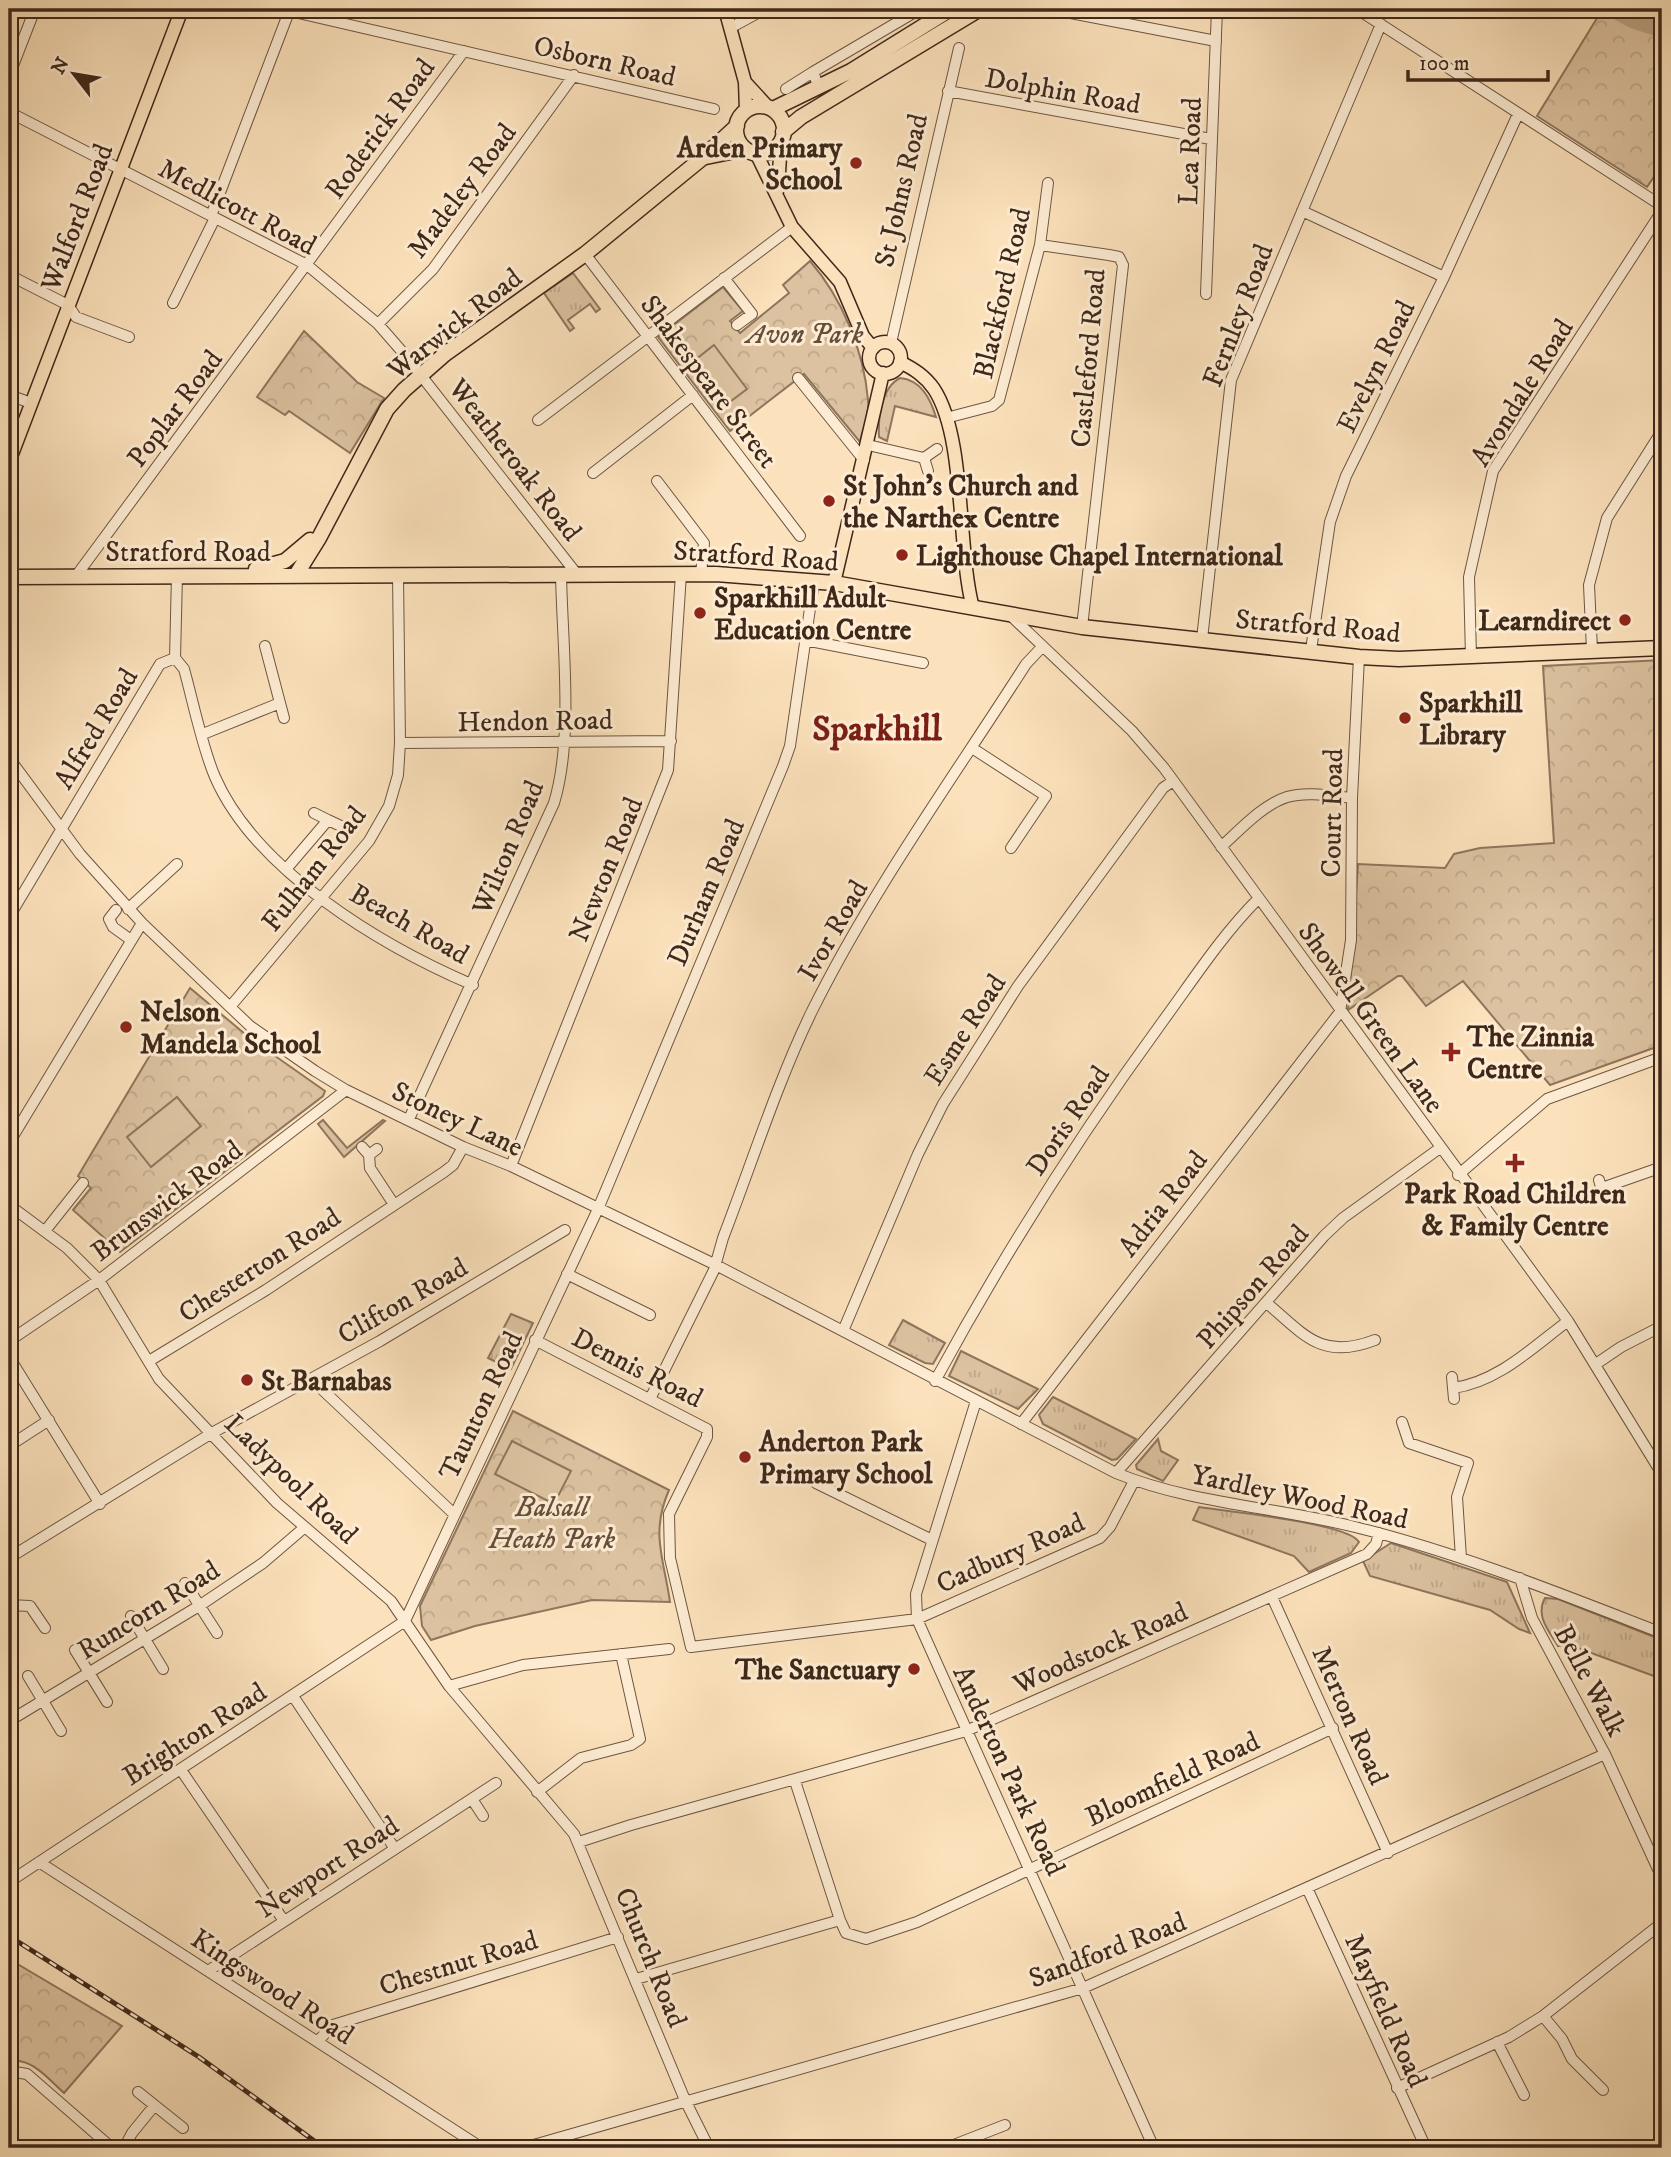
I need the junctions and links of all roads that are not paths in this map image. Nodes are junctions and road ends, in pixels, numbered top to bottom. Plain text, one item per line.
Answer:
1 (35, 9) edge
2 (182, 9) edge
3 (287, 9) edge
4 (724, 9) edge
5 (765, 9) edge
6 (920, 9) edge
7 (951, 9) edge
8 (980, 9) edge
9 (1050, 9) edge
10 (1123, 9) edge
11 (1217, 9) edge
12 (1357, 9) edge
13 (1121, 22) junction
14 (1381, 24) junction
15 (730, 28) junction
16 (1216, 41) junction
17 (959, 48) dead end
18 (464, 51) junction
19 (813, 72) junction
20 (574, 75) junction
21 (9, 76) edge
22 (745, 82) junction
23 (819, 88) junction
24 (786, 89) dead end
25 (948, 91) junction
26 (770, 108) junction
27 (714, 109) dead end
28 (746, 110) junction
29 (9, 112) edge
30 (1518, 114) junction
31 (737, 126) junction
32 (782, 136) junction
33 (1211, 139) junction
34 (751, 152) junction
35 (700, 160) junction
36 (121, 170) junction
37 (1048, 183) dead end
38 (779, 196) junction
39 (1662, 206) edge
40 (1302, 211) junction
41 (1662, 211) edge
42 (213, 217) junction
43 (792, 227) junction
44 (1040, 245) junction
45 (585, 254) junction
46 (307, 265) junction
47 (9, 275) edge
48 (1444, 277) junction
49 (724, 278) junction
50 (1206, 294) dead end
51 (173, 303) dead end
52 (68, 305) junction
53 (378, 324) junction
54 (737, 325) dead end
55 (129, 337) dead end
56 (648, 337) junction
57 (891, 343) junction
58 (873, 348) junction
59 (900, 362) junction
60 (421, 373) junction
61 (883, 373) junction
62 (798, 378) dead end
63 (9, 395) edge
64 (693, 395) junction
65 (31, 404) junction
66 (946, 418) junction
67 (538, 421) dead end
68 (1662, 431) edge
69 (868, 445) junction
70 (937, 449) dead end
71 (924, 458) junction
72 (864, 460) junction
73 (9, 462) edge
74 (928, 471) dead end
75 (593, 473) dead end
76 (657, 481) dead end
77 (334, 508) junction
78 (800, 536) dead end
79 (569, 573) junction
80 (398, 574) junction
81 (681, 574) junction
82 (701, 574) junction
83 (177, 575) junction
84 (215, 575) junction
85 (296, 575) junction
86 (76, 576) junction
87 (9, 577) edge
88 (814, 581) junction
89 (834, 583) junction
90 (974, 608) junction
91 (1009, 615) junction
92 (1082, 627) junction
93 (1202, 639) junction
94 (805, 640) junction
95 (265, 646) dead end
96 (1042, 647) junction
97 (1662, 648) edge
98 (1311, 650) junction
99 (1592, 650) junction
100 (1359, 657) junction
101 (1471, 657) junction
102 (175, 658) junction
103 (923, 663) dead end
104 (280, 703) junction
105 (284, 718) dead end
106 (203, 734) junction
107 (671, 741) junction
108 (564, 742) junction
109 (400, 743) junction
110 (972, 748) junction
111 (9, 758) edge
112 (1172, 781) junction
113 (1352, 798) junction
114 (314, 813) dead end
115 (328, 820) junction
116 (343, 827) dead end
117 (61, 828) junction
118 (1221, 847) junction
119 (1011, 848) dead end
120 (177, 864) dead end
121 (287, 868) junction
122 (322, 898) junction
123 (1258, 899) junction
124 (128, 909) junction
125 (116, 910) dead end
126 (9, 917) edge
127 (142, 923) junction
128 (131, 940) junction
129 (1345, 982) junction
130 (473, 985) junction
131 (1323, 989) junction
132 (230, 1007) junction
133 (1340, 1012) junction
134 (1662, 1057) edge
135 (346, 1090) junction
136 (409, 1119) junction
137 (11, 1136) edge
138 (463, 1147) junction
139 (1440, 1148) junction
140 (370, 1150) dead end
141 (511, 1166) junction
142 (1662, 1167) edge
143 (1458, 1175) junction
144 (83, 1183) dead end
145 (1602, 1188) dead end
146 (393, 1203) junction
147 (9, 1205) edge
148 (598, 1209) junction
149 (565, 1230) dead end
150 (45, 1231) junction
151 (714, 1264) junction
152 (567, 1274) junction
153 (99, 1280) junction
154 (1268, 1304) junction
155 (650, 1315) dead end
156 (1568, 1321) junction
157 (1662, 1326) edge
158 (843, 1331) junction
159 (536, 1340) junction
160 (1375, 1340) dead end
161 (9, 1341) edge
162 (9, 1357) edge
163 (149, 1362) junction
164 (1596, 1364) junction
165 (311, 1379) junction
166 (935, 1381) junction
167 (1453, 1388) dead end
168 (650, 1399) junction
169 (976, 1401) junction
170 (49, 1420) junction
171 (1402, 1422) dead end
172 (1021, 1424) junction
173 (212, 1433) junction
174 (705, 1442) joint
175 (9, 1446) edge
176 (1659, 1460) edge
177 (1116, 1473) junction
178 (1662, 1475) edge
179 (1134, 1480) junction
180 (816, 1483) dead end
181 (100, 1504) junction
182 (454, 1514) junction
183 (305, 1527) junction
184 (1379, 1533) junction
185 (932, 1541) junction
186 (9, 1558) edge
187 (1461, 1558) junction
188 (1520, 1578) junction
189 (185, 1583) dead end
190 (1272, 1597) junction
191 (9, 1605) edge
192 (200, 1606) junction
193 (131, 1616) dead end
194 (917, 1619) junction
195 (405, 1622) junction
196 (45, 1628) dead end
197 (217, 1633) dead end
198 (1662, 1633) edge
199 (145, 1639) junction
200 (669, 1649) dead end
201 (75, 1650) dead end
202 (621, 1654) junction
203 (163, 1669) dead end
204 (89, 1673) junction
205 (28, 1676) dead end
206 (449, 1686) junction
207 (293, 1696) junction
208 (42, 1701) junction
209 (107, 1702) dead end
210 (9, 1721) edge
211 (1333, 1728) junction
212 (61, 1731) dead end
213 (967, 1731) junction
214 (1605, 1754) junction
215 (181, 1770) junction
216 (795, 1780) junction
217 (496, 1783) dead end
218 (537, 1792) junction
219 (472, 1799) junction
220 (483, 1816) dead end
221 (579, 1842) junction
222 (395, 1849) junction
223 (1388, 1853) junction
224 (39, 1862) junction
225 (1030, 1868) junction
226 (1662, 1878) edge
227 (9, 1882) edge
228 (1308, 1889) junction
229 (840, 1920) junction
230 (284, 1921) junction
231 (1662, 1923) edge
232 (618, 1937) junction
233 (208, 1971) junction
234 (636, 1979) junction
235 (1083, 1989) junction
236 (1543, 2015) junction
237 (317, 2041) junction
238 (1497, 2042) junction
239 (9, 2071) edge
240 (1397, 2088) junction
241 (1603, 2090) dead end
242 (138, 2092) dead end
243 (1524, 2095) dead end
244 (685, 2100) junction
245 (154, 2106) junction
246 (1005, 2126) dead end
247 (183, 2129) dead end
248 (112, 2148) edge
249 (124, 2148) edge
250 (482, 2148) edge
251 (523, 2148) edge
252 (709, 2148) edge
253 (946, 2148) edge
254 (1154, 2148) edge
255 (1426, 2148) edge

1 - 21 street
2 - 36 main road, Walford Road
3 - 18 street, Osborn Road
3 - 42 street
4 - 15 main road
5 - 15 street
6 - 19 street
7 - 23 highway
8 - 32 highway
9 - 13 street
10 - 13 street
11 - 16 street, Lea Road
12 - 14 street
13 - 16 street
14 - 30 street
14 - 40 street, Fernley Road
15 - 22 main road
16 - 33 street, Lea Road
17 - 25 street, St Johns Road
18 - 20 street, Osborn Road
18 - 46 street, Roderick Road
19 - 23 street
19 - 24 street
20 - 27 street, Osborn Road
20 - 53 street, Madeley Road
22 - 26 main road
22 - 28 main road
23 - 26 highway
25 - 33 street, Dolphin Road
25 - 57 street, St Johns Road
26 - 28 highway
26 - 32 highway
28 - 31 highway
29 - 36 street, Medlicott Road
30 - 39 street
30 - 48 street, Evelyn Road
31 - 34 highway
31 - 35 highway, Warwick Road
32 - 34 highway
32 - 38 main road
33 - 50 street, Lea Road
34 - 35 highway, Warwick Road
34 - 38 main road
35 - 45 highway, Warwick Road
36 - 42 street, Medlicott Road
36 - 52 main road, Walford Road
37 - 44 street, Blackford Road
38 - 43 main road
40 - 48 street
40 - 93 street, Fernley Road
41 - 101 street, Avondale Road
42 - 46 street, Medlicott Road
42 - 51 street
43 - 49 street
43 - 58 main road
44 - 66 street, Blackford Road
44 - 92 street, Castleford Road
45 - 56 street, Shakespeare Street
45 - 60 highway, Warwick Road
46 - 53 street, Medlicott Road
46 - 86 street, Poplar Road
47 - 52 street
48 - 98 street, Evelyn Road
49 - 54 street
49 - 56 street
52 - 55 street
52 - 65 main road, Walford Road
53 - 60 street, Medlicott Road
56 - 64 street, Shakespeare Street
56 - 67 street
57 - 58 main road
57 - 59 main road
58 - 61 main road
59 - 61 main road
59 - 66 main road
60 - 77 highway, Warwick Road
60 - 79 street, Weatheroak Road
61 - 69 main road
62 - 72 street
63 - 65 street
64 - 75 street
64 - 78 street, Shakespeare Street
65 - 73 main road, Walford Road
66 - 90 main road
68 - 99 street
69 - 71 street
69 - 72 main road
70 - 71 street
71 - 74 street
72 - 89 main road
76 - 82 street
77 - 84 highway
77 - 85 highway, Warwick Road
79 - 80 highway, Stratford Road
79 - 81 highway, Stratford Road
79 - 108 street, Wilton Road
80 - 85 highway, Stratford Road
80 - 109 street, Fulham Road
81 - 82 highway, Stratford Road
81 - 107 street, Newton Road
82 - 88 highway, Stratford Road
83 - 84 highway, Stratford Road
83 - 86 highway, Stratford Road
83 - 102 street, Alfred Road
84 - 85 highway, Stratford Road
86 - 87 highway, Stratford Road
88 - 89 highway, Stratford Road
88 - 94 street, Durham Road
89 - 90 highway, Stratford Road
90 - 91 highway, Stratford Road
91 - 92 highway, Stratford Road
91 - 96 street, Showell Green Lane
92 - 93 highway, Stratford Road
93 - 98 highway, Stratford Road
94 - 103 street
94 - 148 street, Durham Road
95 - 104 street
96 - 110 street, Ivor Road
96 - 112 street, Showell Green Lane
97 - 99 highway, Stratford Road
98 - 100 highway, Stratford Road
99 - 101 highway, Stratford Road
100 - 101 highway, Stratford Road
100 - 113 street, Court Road
102 - 106 street, Beach Road
102 - 117 street, Alfred Road
104 - 105 street
104 - 106 street
106 - 121 street, Beach Road
107 - 108 street, Hendon Road
107 - 141 street, Newton Road
108 - 109 street, Hendon Road
108 - 130 street, Wilton Road
109 - 122 street, Fulham Road
110 - 119 street
110 - 151 street, Ivor Road
111 - 117 street, Stoney Lane
112 - 118 street, Showell Green Lane
112 - 158 street, Esme Road
113 - 118 street
113 - 129 street, Court Road
114 - 115 street
115 - 116 street
115 - 121 street
117 - 124 street, Stoney Lane
117 - 126 street, Alfred Road
118 - 123 street, Showell Green Lane
120 - 124 street
121 - 122 street, Beach Road
122 - 130 street, Beach Road
122 - 132 street, Fulham Road
123 - 131 street, Showell Green Lane
123 - 166 street, Doris Road
124 - 127 street, Stoney Lane
125 - 128 street
127 - 128 street
127 - 132 street, Stoney Lane
128 - 137 street
129 - 131 street
129 - 133 street, Court Road
130 - 136 street, Wilton Road
131 - 133 street, Showell Green Lane
132 - 135 street, Stoney Lane
133 - 139 street, Showell Green Lane
133 - 172 street, Adria Road
134 - 143 street
135 - 136 street, Stoney Lane
135 - 153 street, Brunswick Road
136 - 138 street, Stoney Lane
138 - 141 street, Stoney Lane
138 - 146 street, Chesterton Road
139 - 143 street, Showell Green Lane
139 - 154 street, Phipson Road
140 - 146 street
141 - 148 street, Stoney Lane
142 - 145 street
143 - 156 street, Showell Green Lane
144 - 150 street
146 - 163 street, Chesterton Road
147 - 150 street, Ladypool Road
148 - 151 street, Stoney Lane
148 - 152 street, Taunton Road
149 - 165 street, Clifton Road
150 - 153 street, Ladypool Road
151 - 158 street, Stoney Lane
151 - 168 street, Ivor Road
152 - 155 street
152 - 159 street, Taunton Road
153 - 161 street, Brunswick Road
153 - 163 street, Ladypool Road
154 - 160 street
154 - 177 street, Phipson Road
156 - 164 street, Showell Green Lane
156 - 167 street
157 - 164 street
158 - 166 street, Stoney Lane
159 - 168 street, Dennis Road
159 - 182 street, Taunton Road
162 - 170 street
163 - 173 street, Ladypool Road
164 - 176 street, Showell Green Lane
165 - 173 street, Clifton Road
165 - 182 street
166 - 169 street, Stoney Lane
168 - 174 street, Dennis Road
169 - 172 street, Yardley Wood Road
169 - 185 street, Anderton Park Road
170 - 175 street
170 - 181 street
171 - 187 street
172 - 177 street, Yardley Wood Road
173 - 181 street, Clifton Road
173 - 183 street, Ladypool Road
174 - 194 street, Cadbury Road
176 - 178 street, Showell Green Lane
177 - 179 street, Yardley Wood Road
179 - 184 street, Yardley Wood Road
179 - 194 street, Cadbury Road
180 - 185 street
181 - 186 street, Clifton Road
182 - 195 street, Taunton Road
183 - 192 street, Runcorn Road
183 - 195 street, Ladypool Road
184 - 187 street, Yardley Wood Road
184 - 190 street, Woodstock Road
185 - 194 street, Anderton Park Road
187 - 188 street, Yardley Wood Road
188 - 198 street, Yardley Wood Road
188 - 214 street, Belle Walk
189 - 192 street
190 - 211 street, Merton Road
190 - 213 street, Woodstock Road
191 - 196 street
192 - 197 street
192 - 199 street, Runcorn Road
193 - 199 street
194 - 213 street, Anderton Park Road
195 - 206 street, Ladypool Road
195 - 207 street, Brighton Road
199 - 203 street
199 - 204 street, Runcorn Road
200 - 202 street
201 - 204 street
202 - 206 street
202 - 218 street
204 - 208 street, Runcorn Road
204 - 209 street
205 - 208 street
206 - 218 street, Ladypool Road
207 - 215 street, Brighton Road
207 - 222 street
208 - 210 street, Runcorn Road
208 - 212 street
211 - 223 street, Merton Road
211 - 225 street, Bloomfield Road
213 - 216 street, Woodstock Road
213 - 225 street, Anderton Park Road
214 - 223 street, Sandford Road
214 - 226 street, Belle Walk
215 - 224 street, Brighton Road
215 - 230 street
216 - 221 street, Woodstock Road
216 - 229 street
217 - 219 street, Newport Road
218 - 221 street, Church Road
219 - 220 street
219 - 222 street, Newport Road
221 - 232 street, Church Road
222 - 230 street, Newport Road
223 - 228 street, Sandford Road
224 - 227 street, Brighton Road
224 - 233 street, Kingswood Road
225 - 229 street, Bloomfield Road
225 - 235 street, Anderton Park Road
228 - 235 street, Sandford Road
228 - 240 street, Mayfield Road
229 - 234 street
230 - 233 street, Newport Road
231 - 236 street
232 - 234 street, Church Road
232 - 237 street, Chestnut Road
233 - 237 street, Kingswood Road
234 - 244 street, Church Road
235 - 244 street, Sandford Road
235 - 254 street, Anderton Park Road
236 - 238 street
236 - 241 street
237 - 250 street, Kingswood Road
238 - 240 street
238 - 243 street
239 - 248 street
240 - 255 street, Mayfield Road
242 - 245 street
244 - 251 street, Sandford Road
244 - 252 street, Church Road
245 - 247 street
245 - 249 street
246 - 253 street

